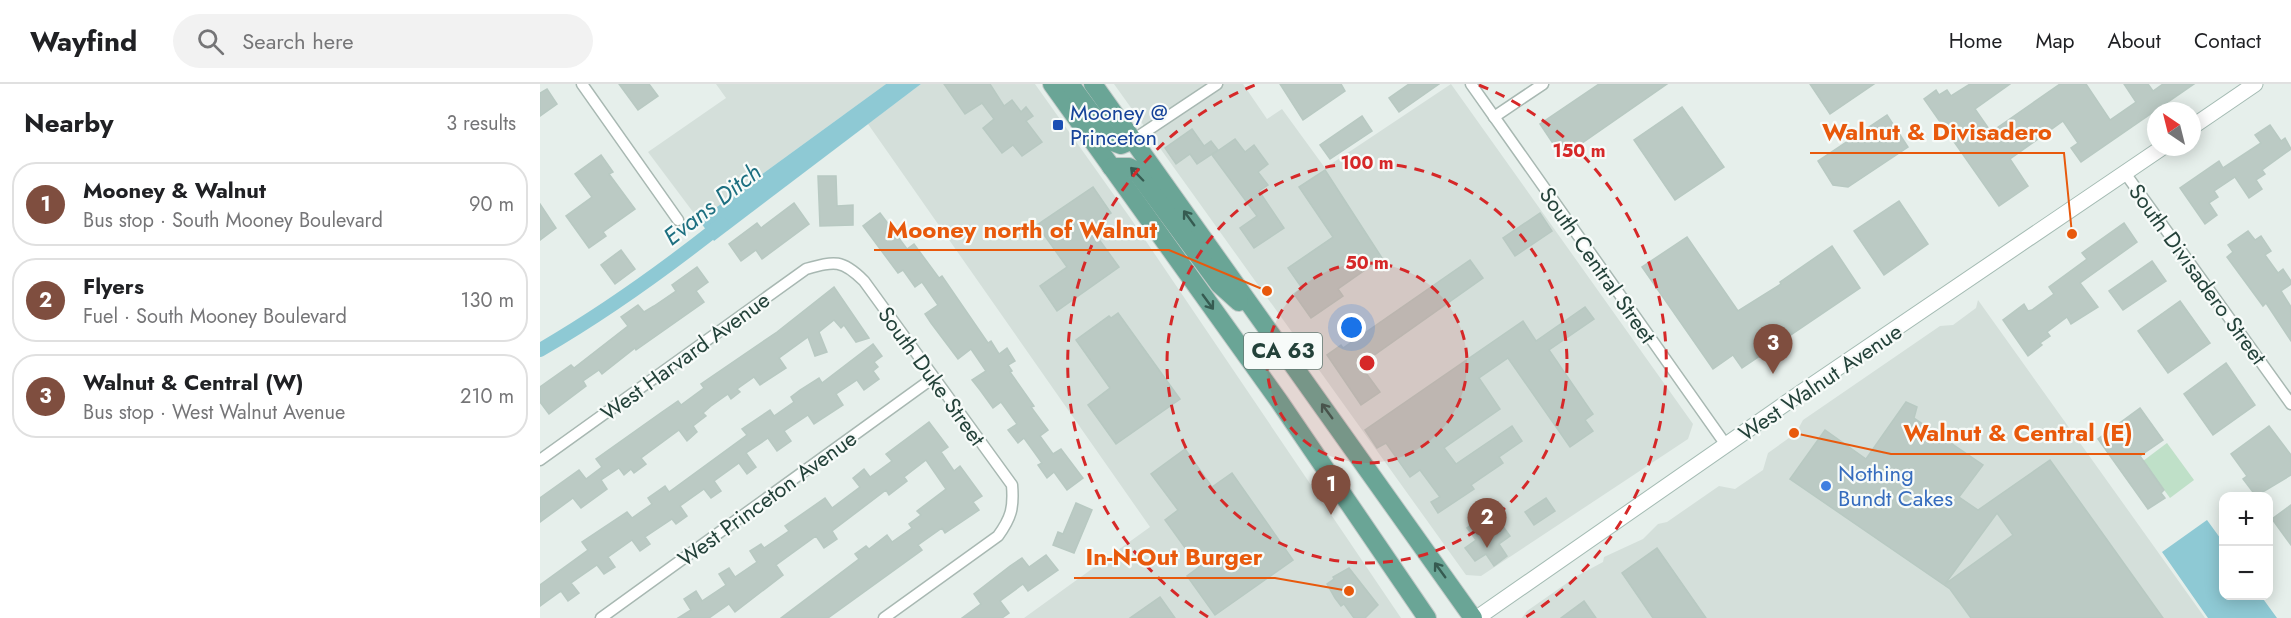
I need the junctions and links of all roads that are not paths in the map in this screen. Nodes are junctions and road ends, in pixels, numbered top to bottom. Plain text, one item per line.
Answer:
1 (582, 84) edge
2 (1052, 84) edge
3 (1070, 84) edge
4 (1093, 84) edge
5 (1216, 84) edge
6 (1471, 84) edge
7 (1543, 84) edge
8 (2255, 84) edge
9 (1494, 117) junction
10 (2201, 121) edge
11 (1133, 140) junction
12 (2150, 156) edge
13 (1111, 167) junction
14 (2126, 173) junction
15 (678, 220) dead end
16 (834, 262) joint
17 (1269, 330) junction
18 (933, 378) junction
19 (2291, 404) edge
20 (1726, 445) junction
21 (540, 460) edge
22 (601, 618) edge
23 (884, 618) edge
24 (1427, 618) edge
25 (1475, 618) edge

1 - 15 street
2 - 13 main road, CA 63
3 - 11 main road
4 - 11 main road, CA 63
5 - 11 street
6 - 9 street, South Central Street
7 - 9 street
8 - 10 main road
9 - 20 street, South Central Street
17 -> 11 main road, CA 63
12 - 14 main road, West Walnut Avenue
17 -> 13 main road
13 -> 24 main road, CA 63
14 - 19 street, South Divisadero Street
14 - 20 main road, West Walnut Avenue
16 - 18 street, South Duke Street
16 - 21 street, West Harvard Avenue
25 -> 17 main road, CA 63
18 - 22 street, West Princeton Avenue
18 - 23 street, South Duke Street
20 - 25 main road, West Walnut Avenue

